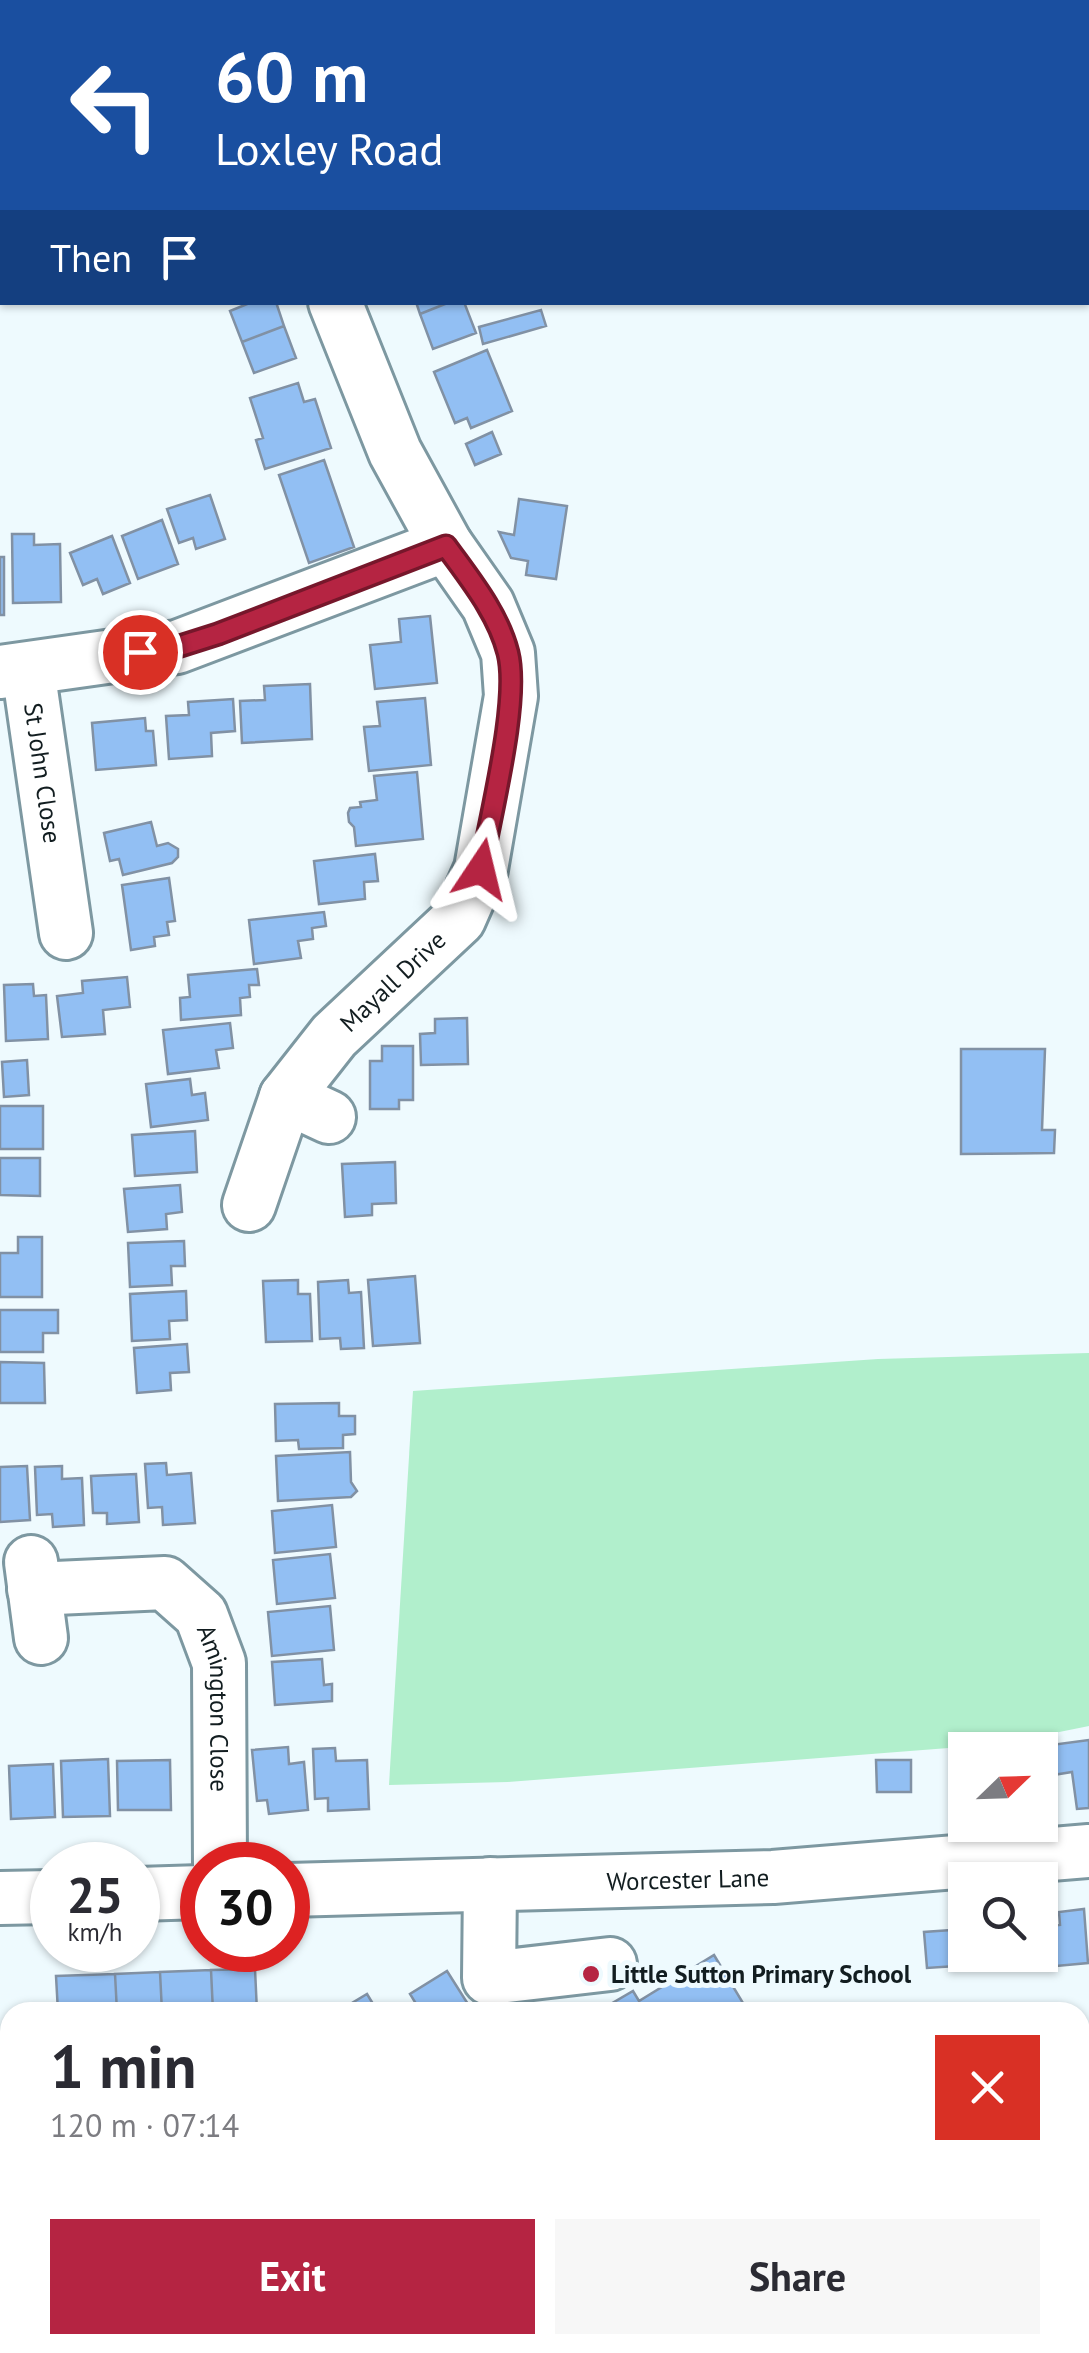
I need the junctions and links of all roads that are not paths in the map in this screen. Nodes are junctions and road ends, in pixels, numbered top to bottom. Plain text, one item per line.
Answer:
1 (337, 305) edge
2 (446, 546) junction
3 (14, 670) edge
4 (66, 933) dead end
5 (249, 1205) dead end
6 (35, 1596) dead end
7 (220, 1842) edge
8 (1089, 1851) edge
9 (490, 1884) junction
10 (310, 1889) edge
11 (30, 1897) edge
12 (0, 1898) edge
13 (610, 1964) dead end

1 - 2 street, Mayall Drive
2 - 3 street
2 - 5 street, Mayall Drive
3 - 4 street, St John Close
6 - 7 street, Amington Close
8 - 9 street, Worcester Lane
9 - 10 street, Worcester Lane
9 - 13 street
11 - 12 street

